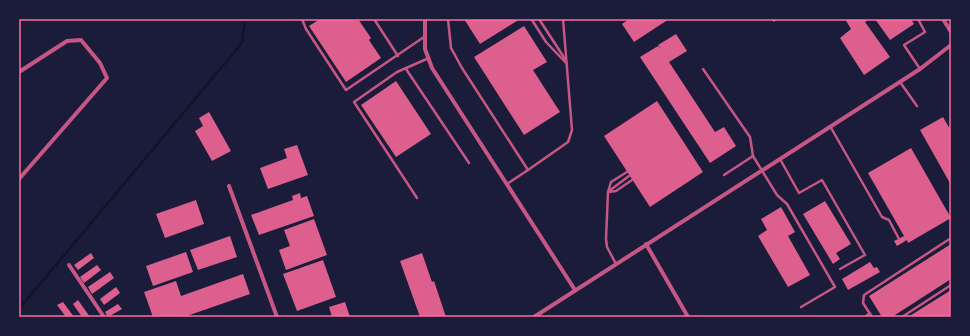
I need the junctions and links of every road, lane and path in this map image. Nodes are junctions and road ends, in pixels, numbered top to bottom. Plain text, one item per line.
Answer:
1 (302, 19) edge
2 (374, 19) edge
3 (425, 19) edge
4 (448, 19) edge
5 (539, 19) edge
6 (563, 19) edge
7 (773, 19) edge
8 (776, 19) edge
9 (918, 19) edge
10 (943, 19) edge
11 (532, 20) dead end
12 (951, 32) edge
13 (424, 37) junction
14 (951, 45) edge
15 (398, 56) junction
16 (429, 58) junction
17 (568, 64) junction
18 (703, 68) dead end
19 (406, 69) junction
20 (920, 69) junction
21 (19, 72) edge
22 (900, 81) junction
23 (917, 106) dead end
24 (830, 126) junction
25 (753, 156) junction
26 (780, 159) junction
27 (469, 163) dead end
28 (528, 170) junction
29 (762, 170) junction
30 (627, 172) dead end
31 (724, 175) dead end
32 (629, 176) dead end
33 (19, 179) edge
34 (632, 180) dead end
35 (506, 184) junction
36 (229, 186) dead end
37 (608, 192) junction
38 (417, 198) dead end
39 (899, 238) dead end
40 (951, 238) edge
41 (646, 244) junction
42 (616, 264) junction
43 (69, 265) dead end
44 (840, 269) dead end
45 (951, 285) edge
46 (575, 290) junction
47 (801, 307) dead end
48 (870, 314) junction
49 (104, 317) edge
50 (277, 317) edge
51 (534, 317) edge
52 (688, 317) edge
53 (865, 317) edge
54 (872, 317) edge
55 (902, 317) edge

1 - 15 lane
2 - 15 lane
3 - 13 street
4 - 28 lane
5 - 17 lane
6 - 17 lane
7 - 8 path
9 - 20 lane
10 - 12 street
11 - 17 lane
13 - 15 lane
13 - 16 street
14 - 20 street
16 - 19 lane
16 - 35 street
17 - 28 lane
18 - 25 lane
19 - 27 lane
19 - 38 lane
20 - 22 street
21 - 33 street
22 - 23 lane
22 - 24 street
24 - 26 street
24 - 39 lane
25 - 29 lane
25 - 31 lane
26 - 29 street
26 - 44 lane
28 - 35 lane
29 - 41 street
29 - 47 lane
30 - 37 lane
32 - 37 lane
34 - 37 lane
35 - 46 street
36 - 50 street
37 - 42 lane
40 - 48 lane
41 - 42 street
41 - 52 street
42 - 46 street
43 - 49 street
45 - 55 lane
46 - 51 street
48 - 53 lane
48 - 54 lane

